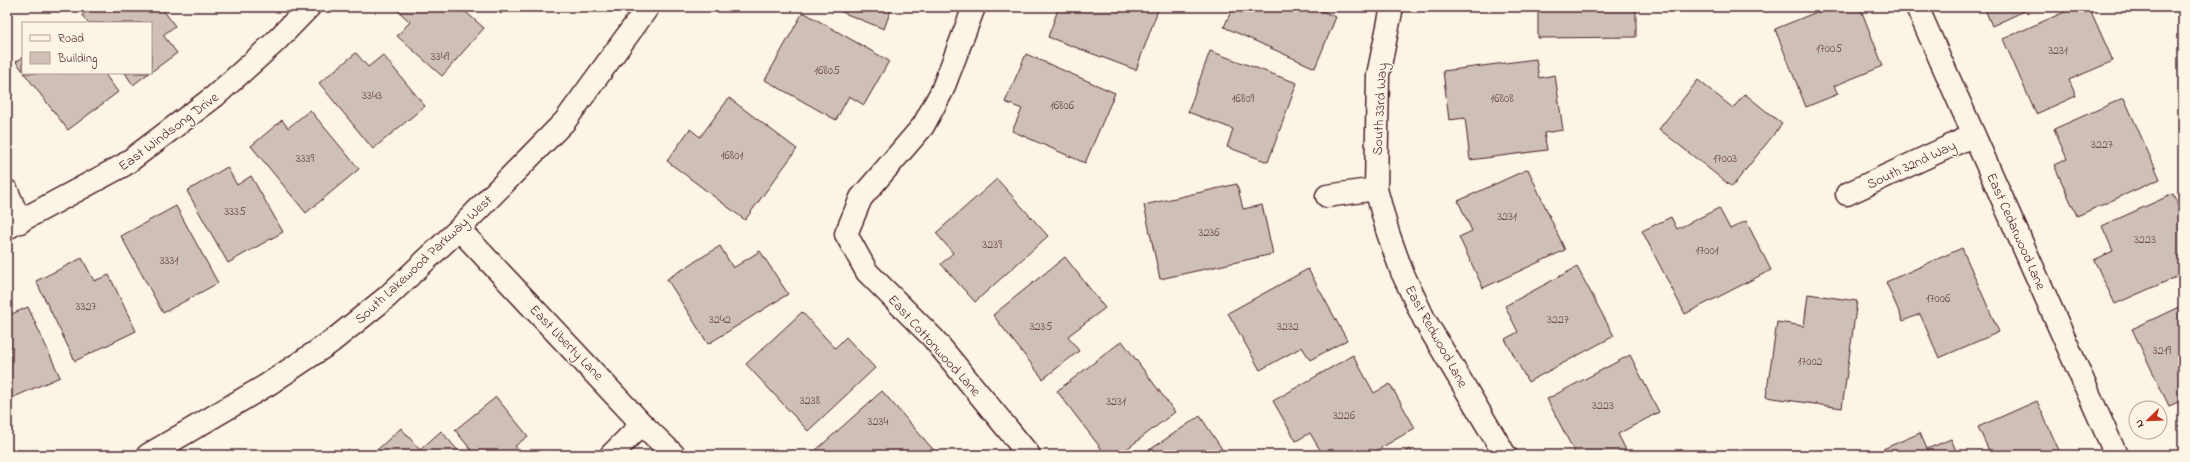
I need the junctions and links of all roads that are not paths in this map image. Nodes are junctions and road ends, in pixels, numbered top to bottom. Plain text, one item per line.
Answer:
1 (309, 7) edge
2 (648, 7) edge
3 (974, 7) edge
4 (1392, 7) edge
5 (1916, 7) edge
6 (1974, 135) junction
7 (1376, 189) junction
8 (7, 191) edge
9 (1847, 194) dead end
10 (1327, 196) dead end
11 (14, 225) edge
12 (459, 229) junction
13 (642, 424) junction
14 (148, 455) edge
15 (611, 455) edge
16 (674, 455) edge
17 (1029, 455) edge
18 (1505, 455) edge
19 (2116, 455) edge

1 - 11 street, East Windsong Drive
2 - 12 street, South Lakewood Parkway West
3 - 17 street, East Cottonwood Lane
4 - 7 street, South 33rd Way
5 - 6 street, East Cedarwood Lane
6 - 9 street, South 32nd Way
6 - 19 street, East Cedarwood Lane
7 - 10 street
7 - 18 street, East Redwood Lane
8 - 11 street
12 - 13 street, East Liberty Lane
12 - 14 street, South Lakewood Parkway West
13 - 15 street
13 - 16 street, East Liberty Lane

